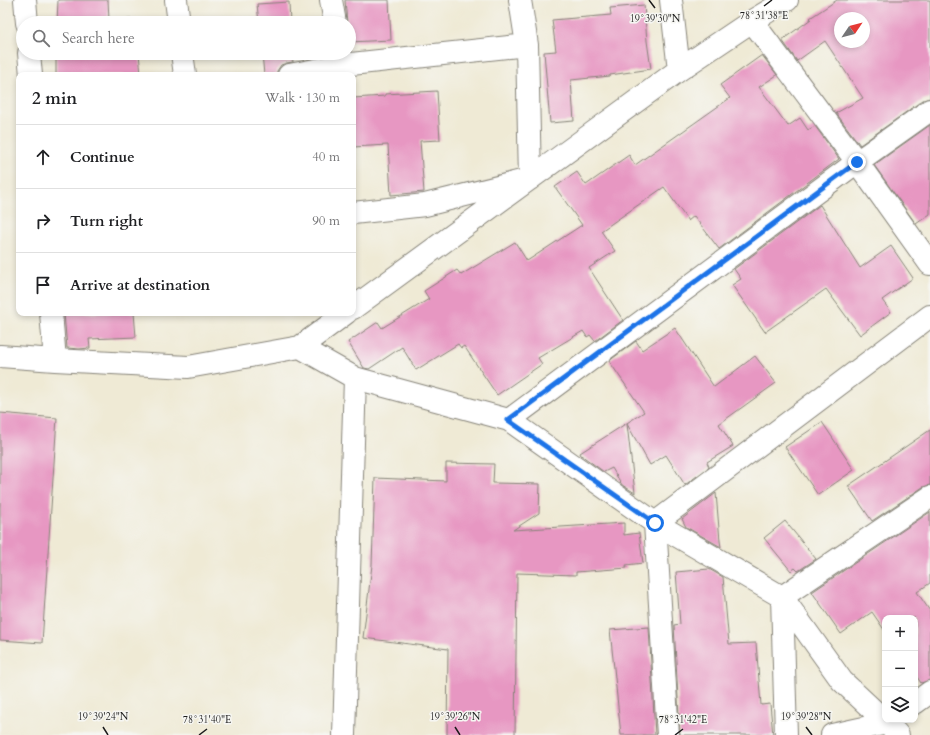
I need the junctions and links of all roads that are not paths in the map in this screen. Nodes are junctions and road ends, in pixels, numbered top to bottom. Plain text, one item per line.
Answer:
1 (25, 0) edge
2 (176, 0) edge
3 (331, 0) edge
4 (520, 0) edge
5 (671, 0) edge
6 (787, 0) edge
7 (26, 16) edge
8 (178, 16) edge
9 (334, 16) edge
10 (752, 20) junction
11 (527, 45) junction
12 (356, 58) edge
13 (30, 60) edge
14 (183, 60) edge
15 (338, 60) edge
16 (679, 70) junction
17 (31, 72) edge
18 (185, 72) edge
19 (299, 72) edge
20 (930, 110) edge
21 (857, 162) junction
22 (530, 179) junction
23 (356, 212) edge
24 (930, 264) edge
25 (356, 306) edge
26 (51, 316) edge
27 (342, 316) edge
28 (930, 316) edge
29 (300, 347) junction
30 (0, 356) edge
31 (55, 360) junction
32 (355, 378) junction
33 (508, 420) junction
34 (930, 497) edge
35 (655, 523) junction
36 (782, 597) junction
37 (930, 692) edge
38 (918, 701) edge
39 (892, 726) edge
40 (344, 735) edge
41 (668, 735) edge
42 (786, 735) edge
43 (832, 735) edge

1 - 7 street
2 - 8 street
3 - 9 street
4 - 11 street
5 - 16 street
6 - 10 street
10 - 16 street
10 - 21 street
11 - 12 street
11 - 22 street
13 - 17 street
14 - 18 street
15 - 19 street
16 - 22 street
20 - 21 street
21 - 24 street
21 - 33 street
22 - 23 street
22 - 25 street
26 - 31 street
27 - 29 street
28 - 35 street
29 - 31 street
29 - 32 street
30 - 31 street
32 - 33 street
32 - 40 street
33 - 35 street
34 - 36 street
35 - 36 street
35 - 41 street
36 - 39 street
36 - 42 street
37 - 38 street
39 - 43 street

